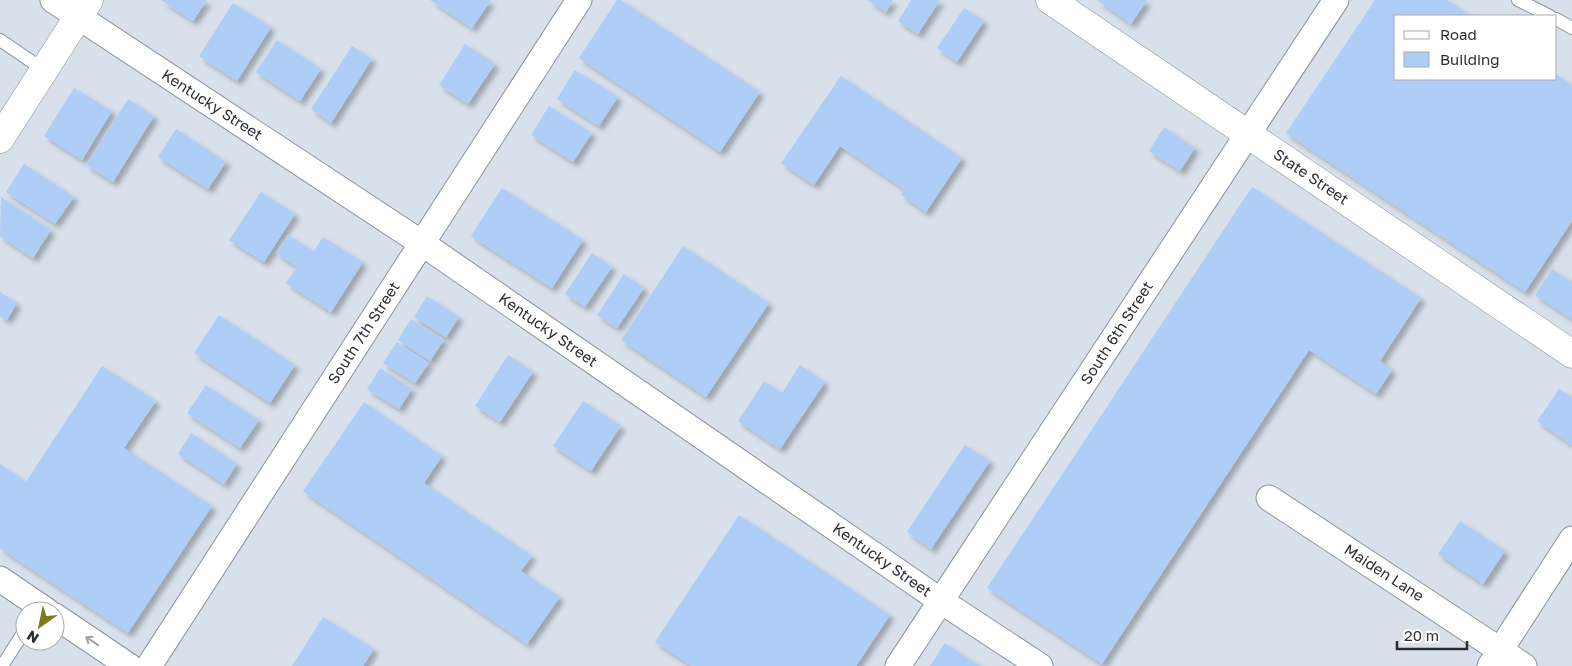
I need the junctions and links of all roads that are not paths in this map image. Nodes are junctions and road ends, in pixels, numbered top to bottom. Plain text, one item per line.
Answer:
1 (53, 0) edge
2 (579, 0) edge
3 (1050, 0) edge
4 (1336, 0) edge
5 (1518, 0) edge
6 (84, 8) edge
7 (1548, 15) edge
8 (1557, 20) edge
9 (1572, 28) edge
10 (0, 40) edge
11 (44, 70) junction
12 (5, 121) edge
13 (1248, 134) junction
14 (423, 244) junction
15 (1572, 354) edge
16 (1270, 498) dead end
17 (1572, 540) edge
18 (0, 579) edge
19 (941, 600) junction
20 (31, 601) edge
21 (65, 624) edge
22 (15, 646) edge
23 (1495, 658) edge
24 (2, 666) edge
25 (129, 666) edge
26 (149, 666) edge
27 (898, 666) edge
28 (1040, 666) edge
29 (1524, 666) edge

1 - 6 street, Kentucky Street
2 - 14 street, South 7th Street
3 - 13 street, State Street
4 - 13 street, South 6th Street
5 - 7 lane
6 - 11 street
6 - 14 street, Kentucky Street
8 - 9 lane
10 - 11 lane
11 - 12 street
13 - 15 street, State Street
13 - 19 street, South 6th Street
14 - 19 street, Kentucky Street
14 - 26 street, South 7th Street
16 - 23 street, Maiden Lane
17 - 23 street
18 - 20 street
19 - 27 street, South 6th Street
19 - 28 street, Kentucky Street
25 -> 21 street
22 - 24 lane
23 - 29 street, Maiden Lane

